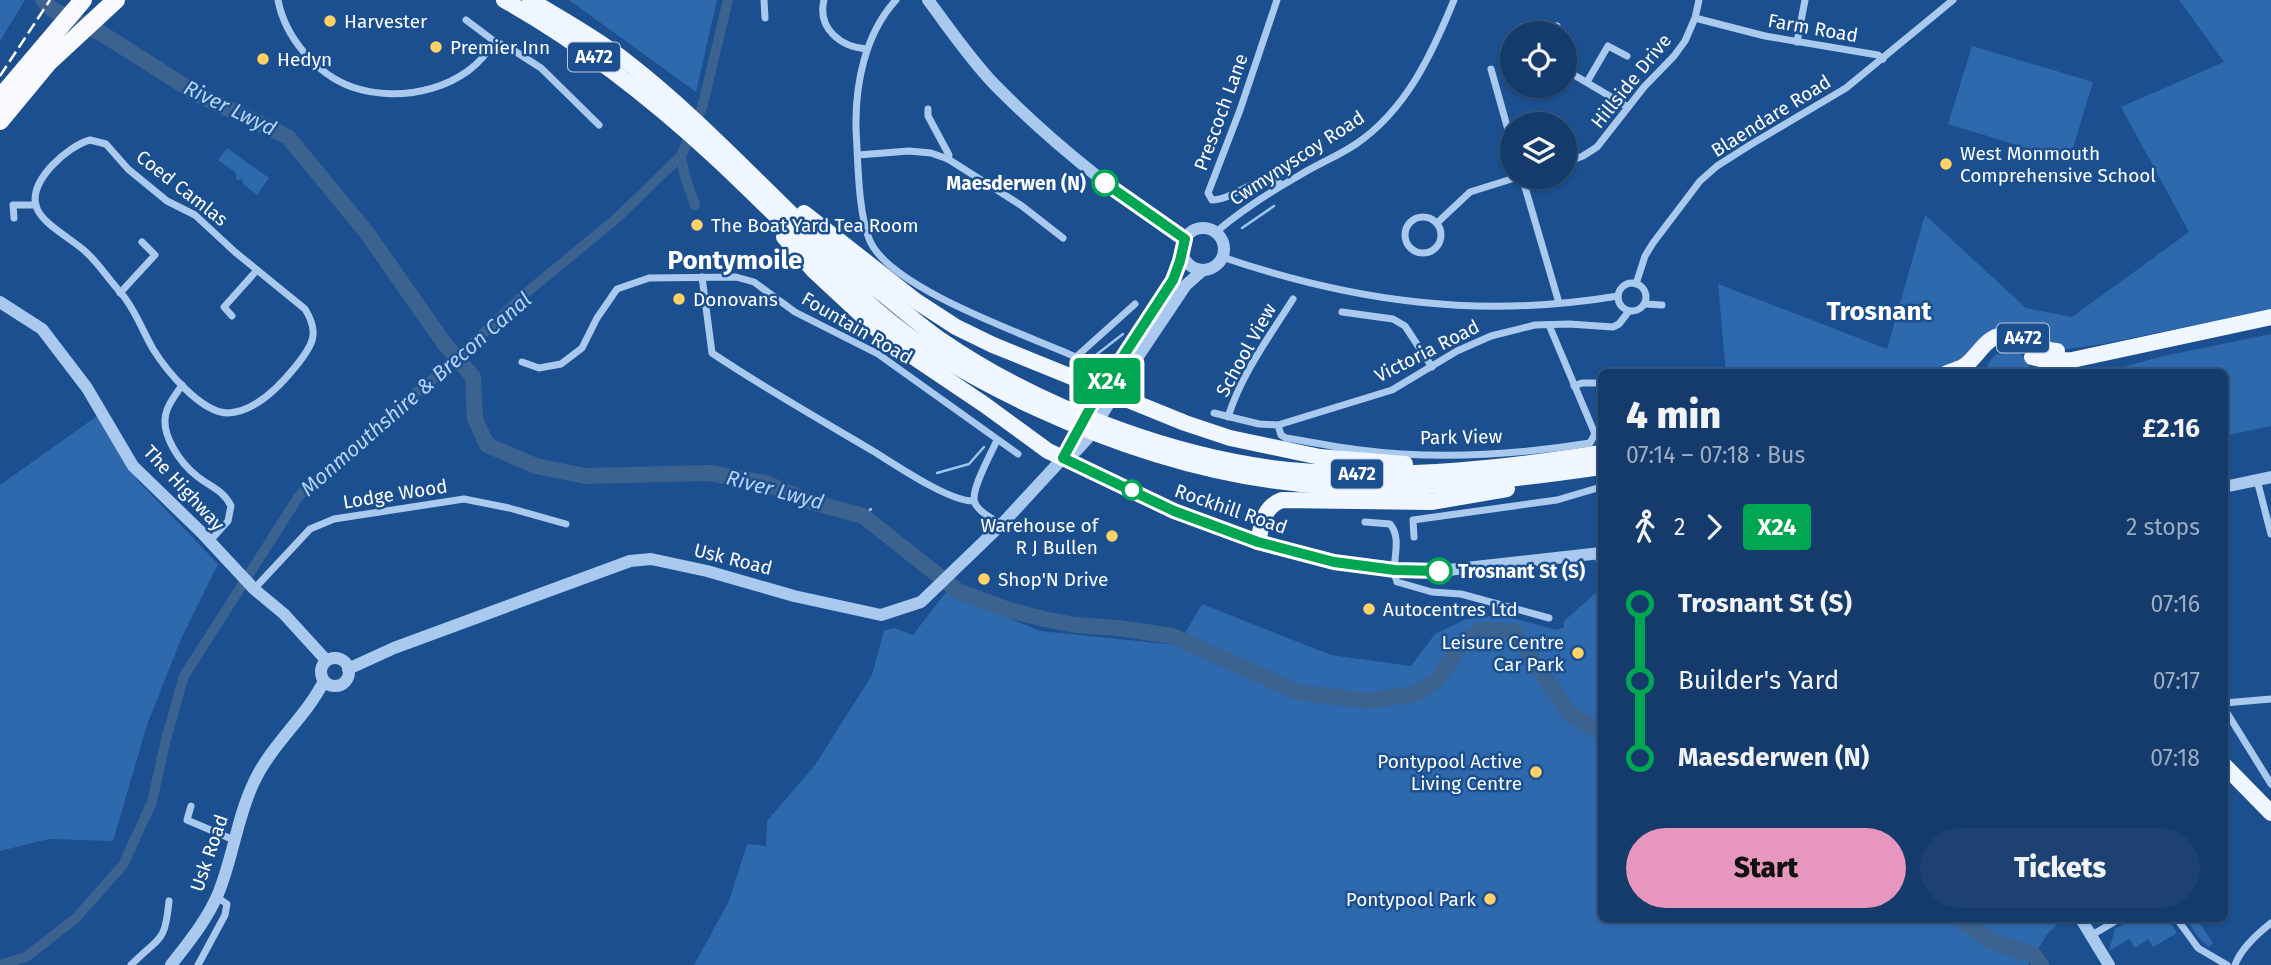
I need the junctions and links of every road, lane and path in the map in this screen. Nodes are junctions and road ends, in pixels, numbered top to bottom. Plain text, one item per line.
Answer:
1 (83, 0) edge
2 (278, 0) edge
3 (504, 0) edge
4 (530, 0) edge
5 (764, 0) edge
6 (824, 0) edge
7 (896, 0) edge
8 (928, 0) edge
9 (1276, 0) edge
10 (1454, 0) edge
11 (1699, 0) edge
12 (1805, 0) edge
13 (1953, 0) edge
14 (111, 4) edge
15 (765, 18) dead end
16 (1695, 18) junction
17 (466, 20) dead end
18 (64, 35) junction
19 (494, 41) junction
20 (1797, 41) junction
21 (867, 49) junction
22 (1627, 56) dead end
23 (1883, 59) junction
24 (1491, 69) dead end
25 (1577, 76) edge
26 (1587, 82) junction
27 (0, 98) edge
28 (1628, 107) junction
29 (928, 109) dead end
30 (1503, 112) edge
31 (682, 118) junction
32 (0, 121) edge
33 (599, 125) dead end
34 (722, 155) junction
35 (858, 155) junction
36 (1577, 158) edge
37 (948, 159) junction
38 (1500, 183) edge
39 (1282, 185) junction
40 (1524, 189) edge
41 (752, 194) junction
42 (36, 205) junction
43 (14, 218) dead end
44 (1437, 223) junction
45 (1216, 232) junction
46 (1063, 238) dead end
47 (1185, 239) junction
48 (142, 242) dead end
49 (1182, 253) junction
50 (1222, 257) junction
51 (257, 270) junction
52 (1202, 270) junction
53 (702, 277) junction
54 (1636, 284) junction
55 (120, 293) junction
56 (1618, 296) junction
57 (1293, 299) dead end
58 (0, 302) edge
59 (1559, 303) junction
60 (1135, 304) dead end
61 (1645, 304) junction
62 (1662, 305) dead end
63 (1629, 311) junction
64 (1342, 312) dead end
65 (232, 316) dead end
66 (2271, 317) edge
67 (1549, 325) junction
68 (2109, 352) junction
69 (1076, 357) junction
70 (2072, 360) junction
71 (522, 362) dead end
72 (2034, 365) edge
73 (1432, 367) junction
74 (1957, 369) edge
75 (1978, 369) edge
76 (2058, 369) edge
77 (1092, 370) dead end
78 (1598, 383) edge
79 (181, 386) junction
80 (1574, 386) junction
81 (1109, 391) junction
82 (1053, 409) junction
83 (1214, 413) dead end
84 (1228, 417) junction
85 (1278, 425) junction
86 (1116, 435) junction
87 (998, 439) junction
88 (1598, 453) edge
89 (1018, 454) dead end
90 (1063, 458) junction
91 (1598, 467) edge
92 (1480, 470) junction
93 (1539, 476) junction
94 (2271, 477) edge
95 (2257, 480) junction
96 (2228, 486) edge
97 (1598, 488) edge
98 (973, 501) junction
99 (1365, 522) dead end
100 (566, 524) dead end
101 (1002, 524) junction
102 (2271, 534) edge
103 (1414, 537) dead end
104 (208, 542) junction
105 (1258, 542) junction
106 (1598, 553) edge
107 (1395, 570) junction
108 (254, 589) junction
109 (1549, 618) dead end
110 (326, 660) junction
111 (348, 669) junction
112 (324, 681) junction
113 (2271, 699) edge
114 (2228, 705) edge
115 (2228, 713) edge
116 (2228, 769) edge
117 (2271, 784) edge
118 (191, 806) dead end
119 (2271, 813) edge
120 (234, 840) junction
121 (217, 897) junction
122 (170, 901) dead end
123 (2083, 922) edge
124 (2114, 922) edge
125 (2179, 922) edge
126 (2268, 925) edge
127 (2092, 935) junction
128 (131, 965) edge
129 (171, 965) edge
130 (198, 965) edge
131 (2109, 965) edge
132 (2227, 965) edge
133 (2235, 965) edge

1 - 18 highway
2 - 19 street
3 - 31 main road, A472
4 - 31 main road, A472
5 - 15 street
6 - 21 street
7 - 21 street
8 - 47 street
9 - 39 street, Prescoch Lane
10 - 39 street, Cwmynyscoy Road
11 - 16 street, Hillside Drive
12 - 20 street
13 - 23 street, Blaendare Road
14 - 18 highway
16 - 20 street, Farm Road
16 - 28 street, Hillside Drive
17 - 19 street
18 - 27 highway
18 - 32 highway
19 - 33 street
20 - 23 street, Farm Road
21 - 35 street
22 - 26 street
23 - 54 street, Blaendare Road
24 - 30 street
25 - 26 street
26 - 28 street
28 - 36 street, Hillside Drive
29 - 37 street
31 - 34 main road, A472
34 - 41 main road, A472
34 - 81 main road
34 - 82 main road, A472
35 - 37 street
35 - 69 street
37 - 46 street
38 - 44 street
39 - 45 street, Cwmynyscoy Road
40 - 59 street
41 - 82 main road, A472
41 - 90 main road
42 - 43 street
42 - 51 street, Coed Camlas
42 - 55 street, Coed Camlas
44 - 44 street
45 - 47 street
45 - 50 street
47 - 49 street
48 - 55 street
49 - 52 street
49 - 81 street
50 - 52 street
50 - 59 street
51 - 65 street
51 - 79 street, Coed Camlas
52 - 81 street
53 - 71 street, Fountain Road
53 - 87 street, Fountain Road
53 - 98 street
54 - 56 street
54 - 61 street
55 - 79 street, Coed Camlas
56 - 59 street
56 - 63 street
57 - 84 street, School View
58 - 104 street, The Highway
60 - 69 street
61 - 62 street
61 - 63 street
63 - 67 street, Victoria Road
64 - 73 street
66 - 68 main road, A472
67 - 73 street, Victoria Road
67 - 80 street, Park View
68 - 70 main road, A472
68 - 74 main road, A472
69 - 77 street
70 - 72 main road, A472
70 - 76 main road, A472
72 - 75 main road
73 - 85 street, Victoria Road
78 - 80 street
79 - 104 street
80 - 85 street, Park View
81 - 90 street, Usk Road
81 - 92 main road
82 - 86 main road, A472
83 - 84 street, Park View
84 - 85 street, Park View
86 - 92 main road, A472
86 - 93 main road, A472
87 - 89 street, Fountain Road
87 - 98 street
88 - 92 main road, A472
90 - 101 street, Usk Road
90 - 105 street, Rockhill Road
91 - 93 main road, A472
93 - 105 main road
94 - 95 street
95 - 96 street
95 - 102 street
97 - 103 street
98 - 101 street
99 - 107 street
100 - 108 street, Lodge Wood
101 - 111 street, Usk Road
104 - 108 street, The Highway
105 - 107 street, Rockhill Road
106 - 107 street, Rockhill Road
107 - 109 street
108 - 110 street, The Highway
110 - 111 street
110 - 112 street, Usk Road
111 - 112 street, Usk Road
112 - 120 street, Usk Road
113 - 114 street
115 - 117 street
116 - 119 main road
118 - 120 street
120 - 121 street, Usk Road
121 - 129 street, Usk Road
121 - 130 street
122 - 128 street
123 - 127 street
124 - 127 street
125 - 132 street
126 - 133 street
127 - 131 street

